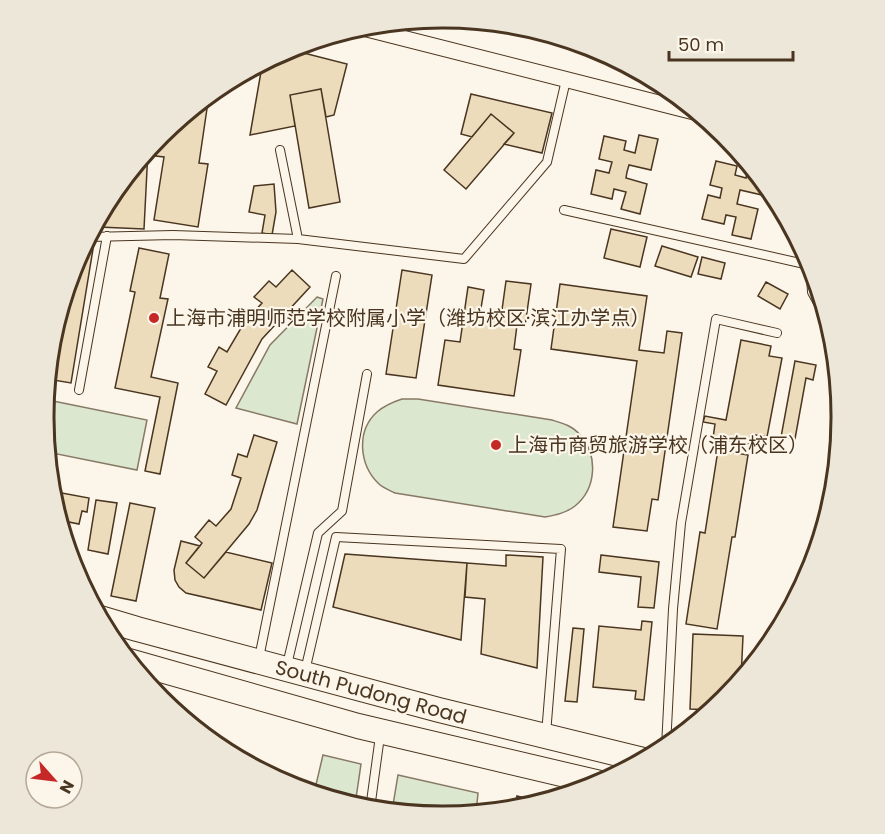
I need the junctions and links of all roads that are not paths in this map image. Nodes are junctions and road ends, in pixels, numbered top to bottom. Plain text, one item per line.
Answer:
1 (384, 33) edge
2 (566, 80) junction
3 (677, 108) edge
4 (280, 150) dead end
5 (564, 210) dead end
6 (99, 236) edge
7 (107, 236) junction
8 (298, 239) junction
9 (798, 261) edge
10 (336, 276) dead end
11 (777, 333) dead end
12 (367, 374) dead end
13 (79, 390) dead end
14 (112, 621) edge
15 (258, 662) junction
16 (143, 665) edge
17 (295, 672) junction
18 (380, 731) junction
19 (667, 734) edge
20 (545, 736) junction
21 (630, 757) edge
22 (583, 779) edge
23 (371, 799) edge

1 - 2 street
2 - 3 street
2 - 8 lane
4 - 8 lane
5 - 9 lane
6 - 7 lane
7 - 8 lane
7 - 13 lane
10 - 15 lane
11 - 19 lane
12 - 17 lane
14 - 15 main road, South Pudong Road
15 - 17 main road, South Pudong Road
16 - 18 main road, South Pudong Road
17 - 20 main road, South Pudong Road
17 - 20 lane
18 - 22 main road, South Pudong Road
18 - 23 lane
20 - 21 main road, South Pudong Road

